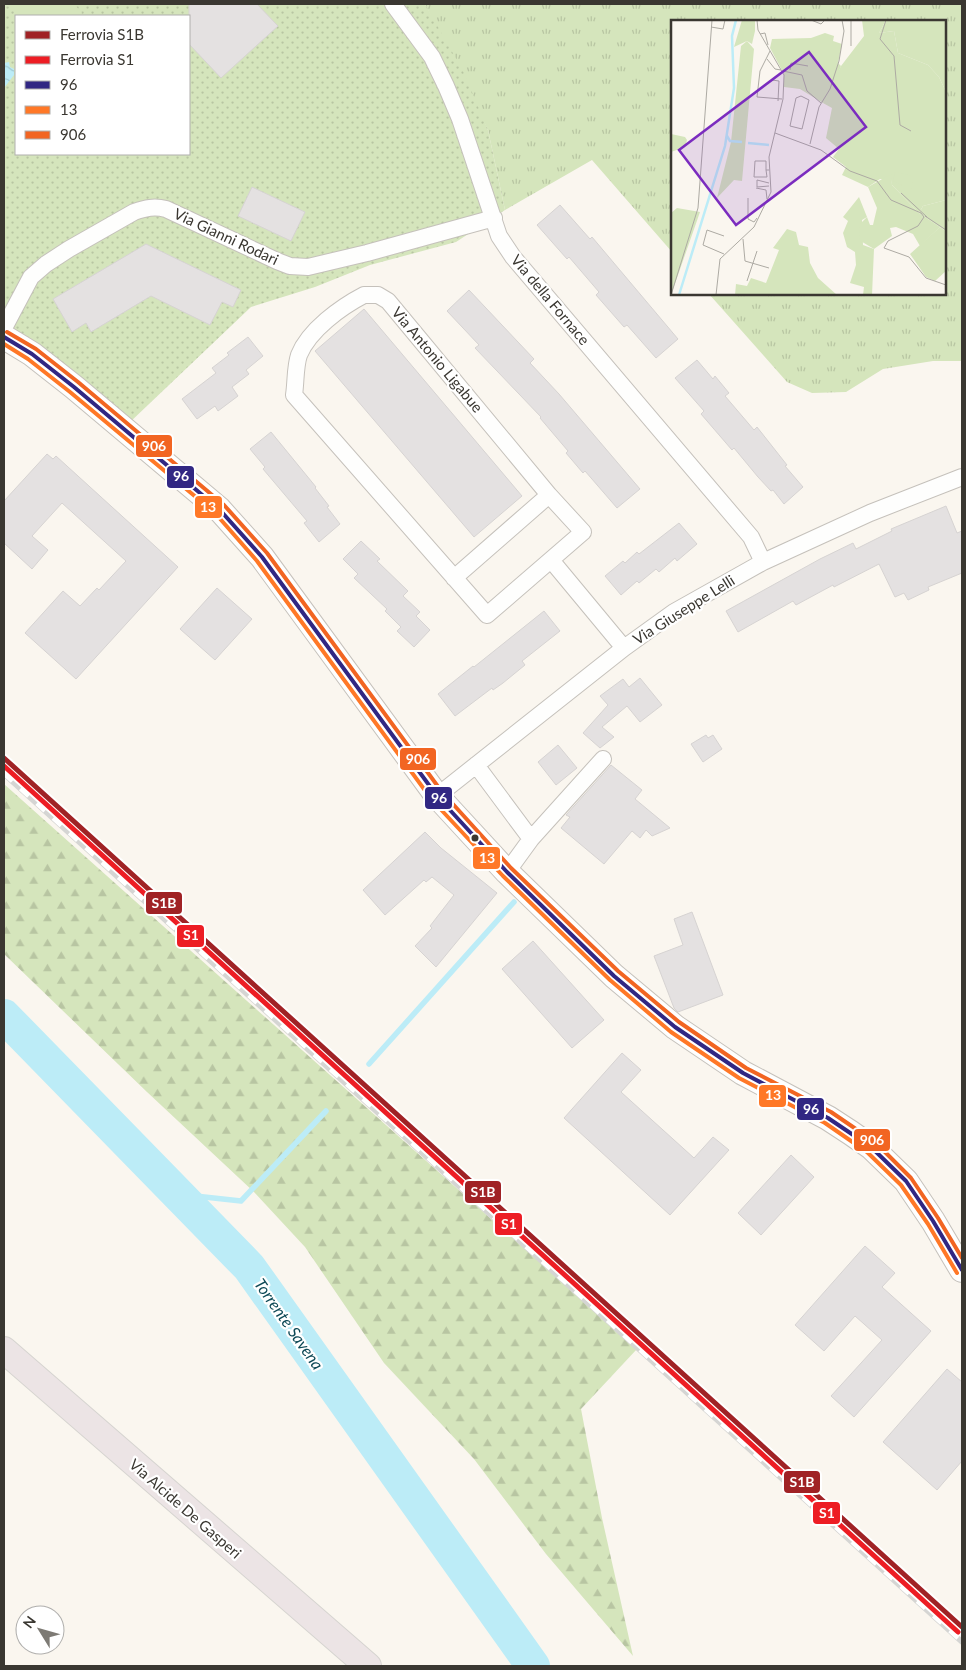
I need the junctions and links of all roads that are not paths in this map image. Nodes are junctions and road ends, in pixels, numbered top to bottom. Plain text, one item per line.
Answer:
1 (393, 4) edge
2 (494, 218) junction
3 (4, 328) edge
4 (4, 337) edge
5 (962, 477) edge
6 (549, 495) junction
7 (550, 560) junction
8 (763, 562) junction
9 (454, 578) junction
10 (624, 648) junction
11 (603, 759) dead end
12 (476, 765) junction
13 (437, 796) junction
14 (531, 839) junction
15 (507, 872) junction
16 (962, 1270) edge
17 (4, 1350) edge
18 (368, 1666) edge

1 - 2 street, Via della Fornace
2 - 3 street, Via Gianni Rodari
2 - 8 street, Via della Fornace
4 - 13 main road
5 - 8 street, Via Giuseppe Lelli
6 - 7 street, Via Antonio Ligabue
6 - 9 street
6 - 9 street, Via Antonio Ligabue
7 - 9 street, Via Antonio Ligabue
7 - 10 street
8 - 10 street, Via Giuseppe Lelli
10 - 12 street, Via Giuseppe Lelli
11 - 14 street
12 - 13 street, Via Giuseppe Lelli
12 - 14 street
13 - 15 main road
14 - 15 street
15 - 16 main road
17 - 18 main road, Via Alcide De Gasperi

